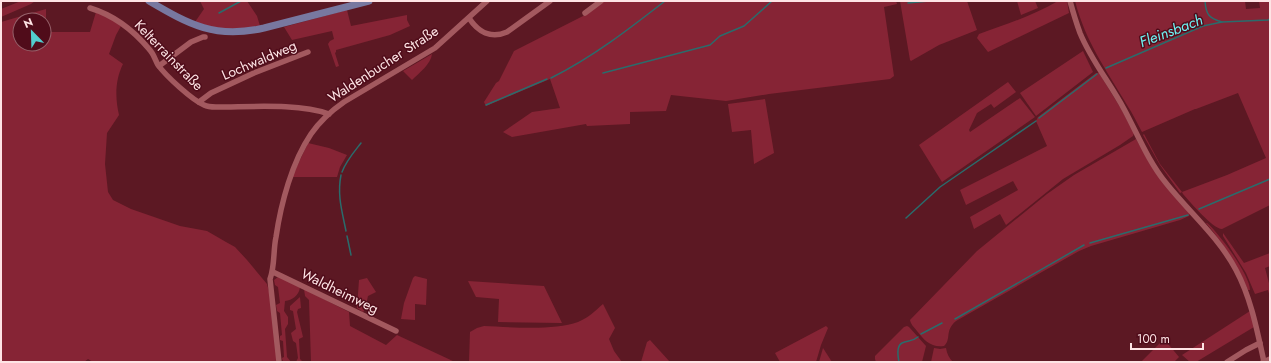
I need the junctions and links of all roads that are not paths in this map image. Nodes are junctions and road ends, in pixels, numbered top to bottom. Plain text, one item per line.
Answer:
1 (149, 1) edge
2 (369, 1) edge
3 (487, 1) edge
4 (550, 1) edge
5 (601, 1) edge
6 (1070, 1) edge
7 (90, 8) dead end
8 (585, 13) dead end
9 (469, 18) junction
10 (204, 37) dead end
11 (308, 52) dead end
12 (159, 66) junction
13 (199, 102) junction
14 (329, 114) junction
15 (273, 272) junction
16 (396, 331) dead end
17 (1260, 344) junction
18 (1270, 359) edge
19 (279, 362) edge
20 (1227, 362) edge
21 (1264, 362) edge

1 - 2 main road
3 - 9 street, Waldenbucher Straße
4 - 9 street
5 - 8 street
6 - 17 street
7 - 12 street, Kelterrainstraße
9 - 14 street, Waldenbucher Straße
10 - 12 street
11 - 13 street, Lochwaldweg
12 - 13 street, Kelterrainstraße
13 - 14 street, Kelterrainstraße
14 - 15 street, Waldenbucher Straße
15 - 16 street, Waldheimweg
15 - 19 street, Waldenbucher Straße
17 - 20 street
17 - 21 street
18 - 21 street

